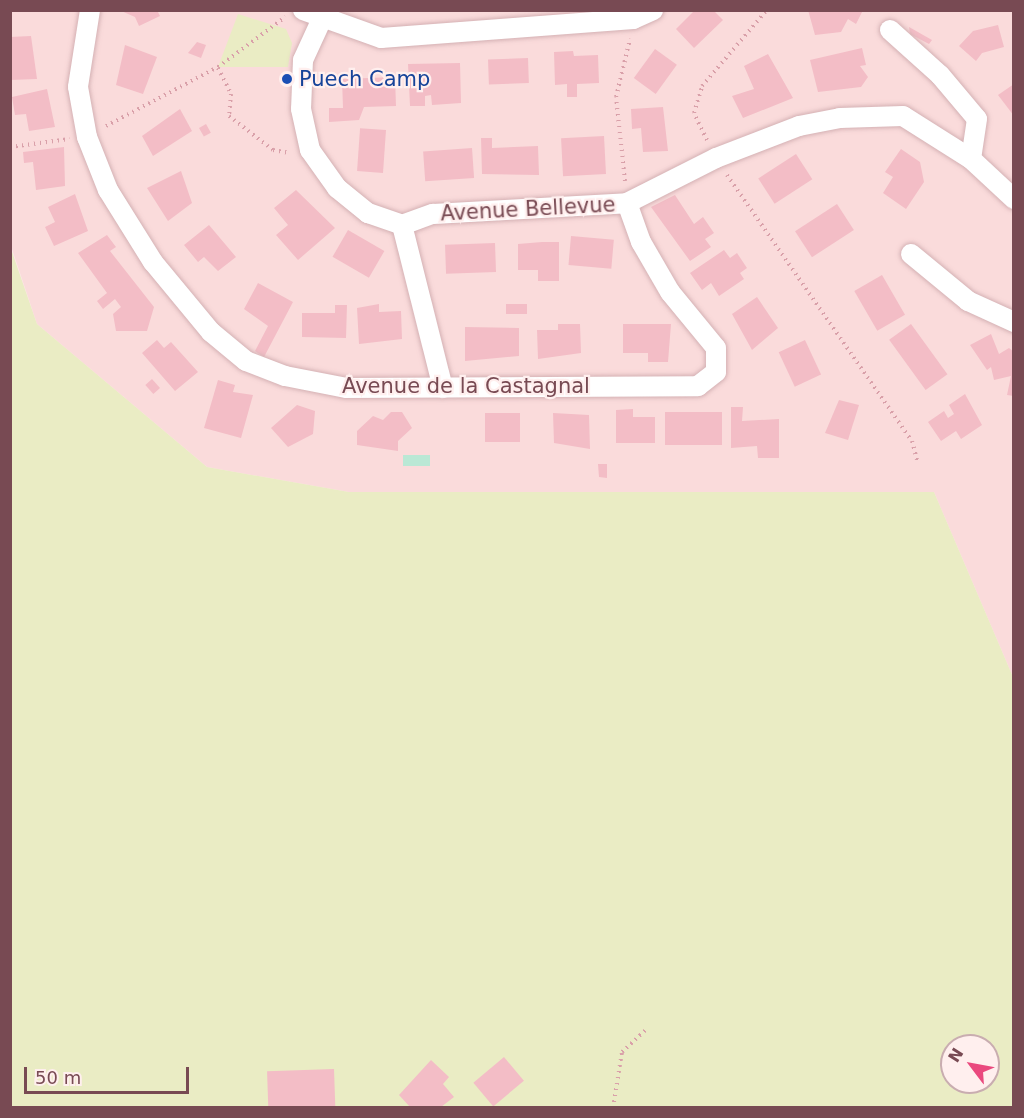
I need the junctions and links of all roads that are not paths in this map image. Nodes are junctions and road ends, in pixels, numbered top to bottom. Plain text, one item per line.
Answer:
1 (90, 10) edge
2 (303, 10) edge
3 (653, 10) edge
4 (324, 14) edge
5 (890, 30) dead end
6 (971, 159) junction
7 (1014, 199) edge
8 (627, 203) junction
9 (402, 225) junction
10 (911, 254) dead end
11 (1014, 322) edge
12 (443, 388) junction

1 - 12 street, Avenue de la Castagnal
2 - 4 street
3 - 4 street
4 - 9 street
5 - 6 street
6 - 7 street, Avenue Bellevue
6 - 8 street, Avenue Bellevue
8 - 9 street, Avenue Bellevue
8 - 12 street, Avenue de la Castagnal
9 - 12 street
10 - 11 street

